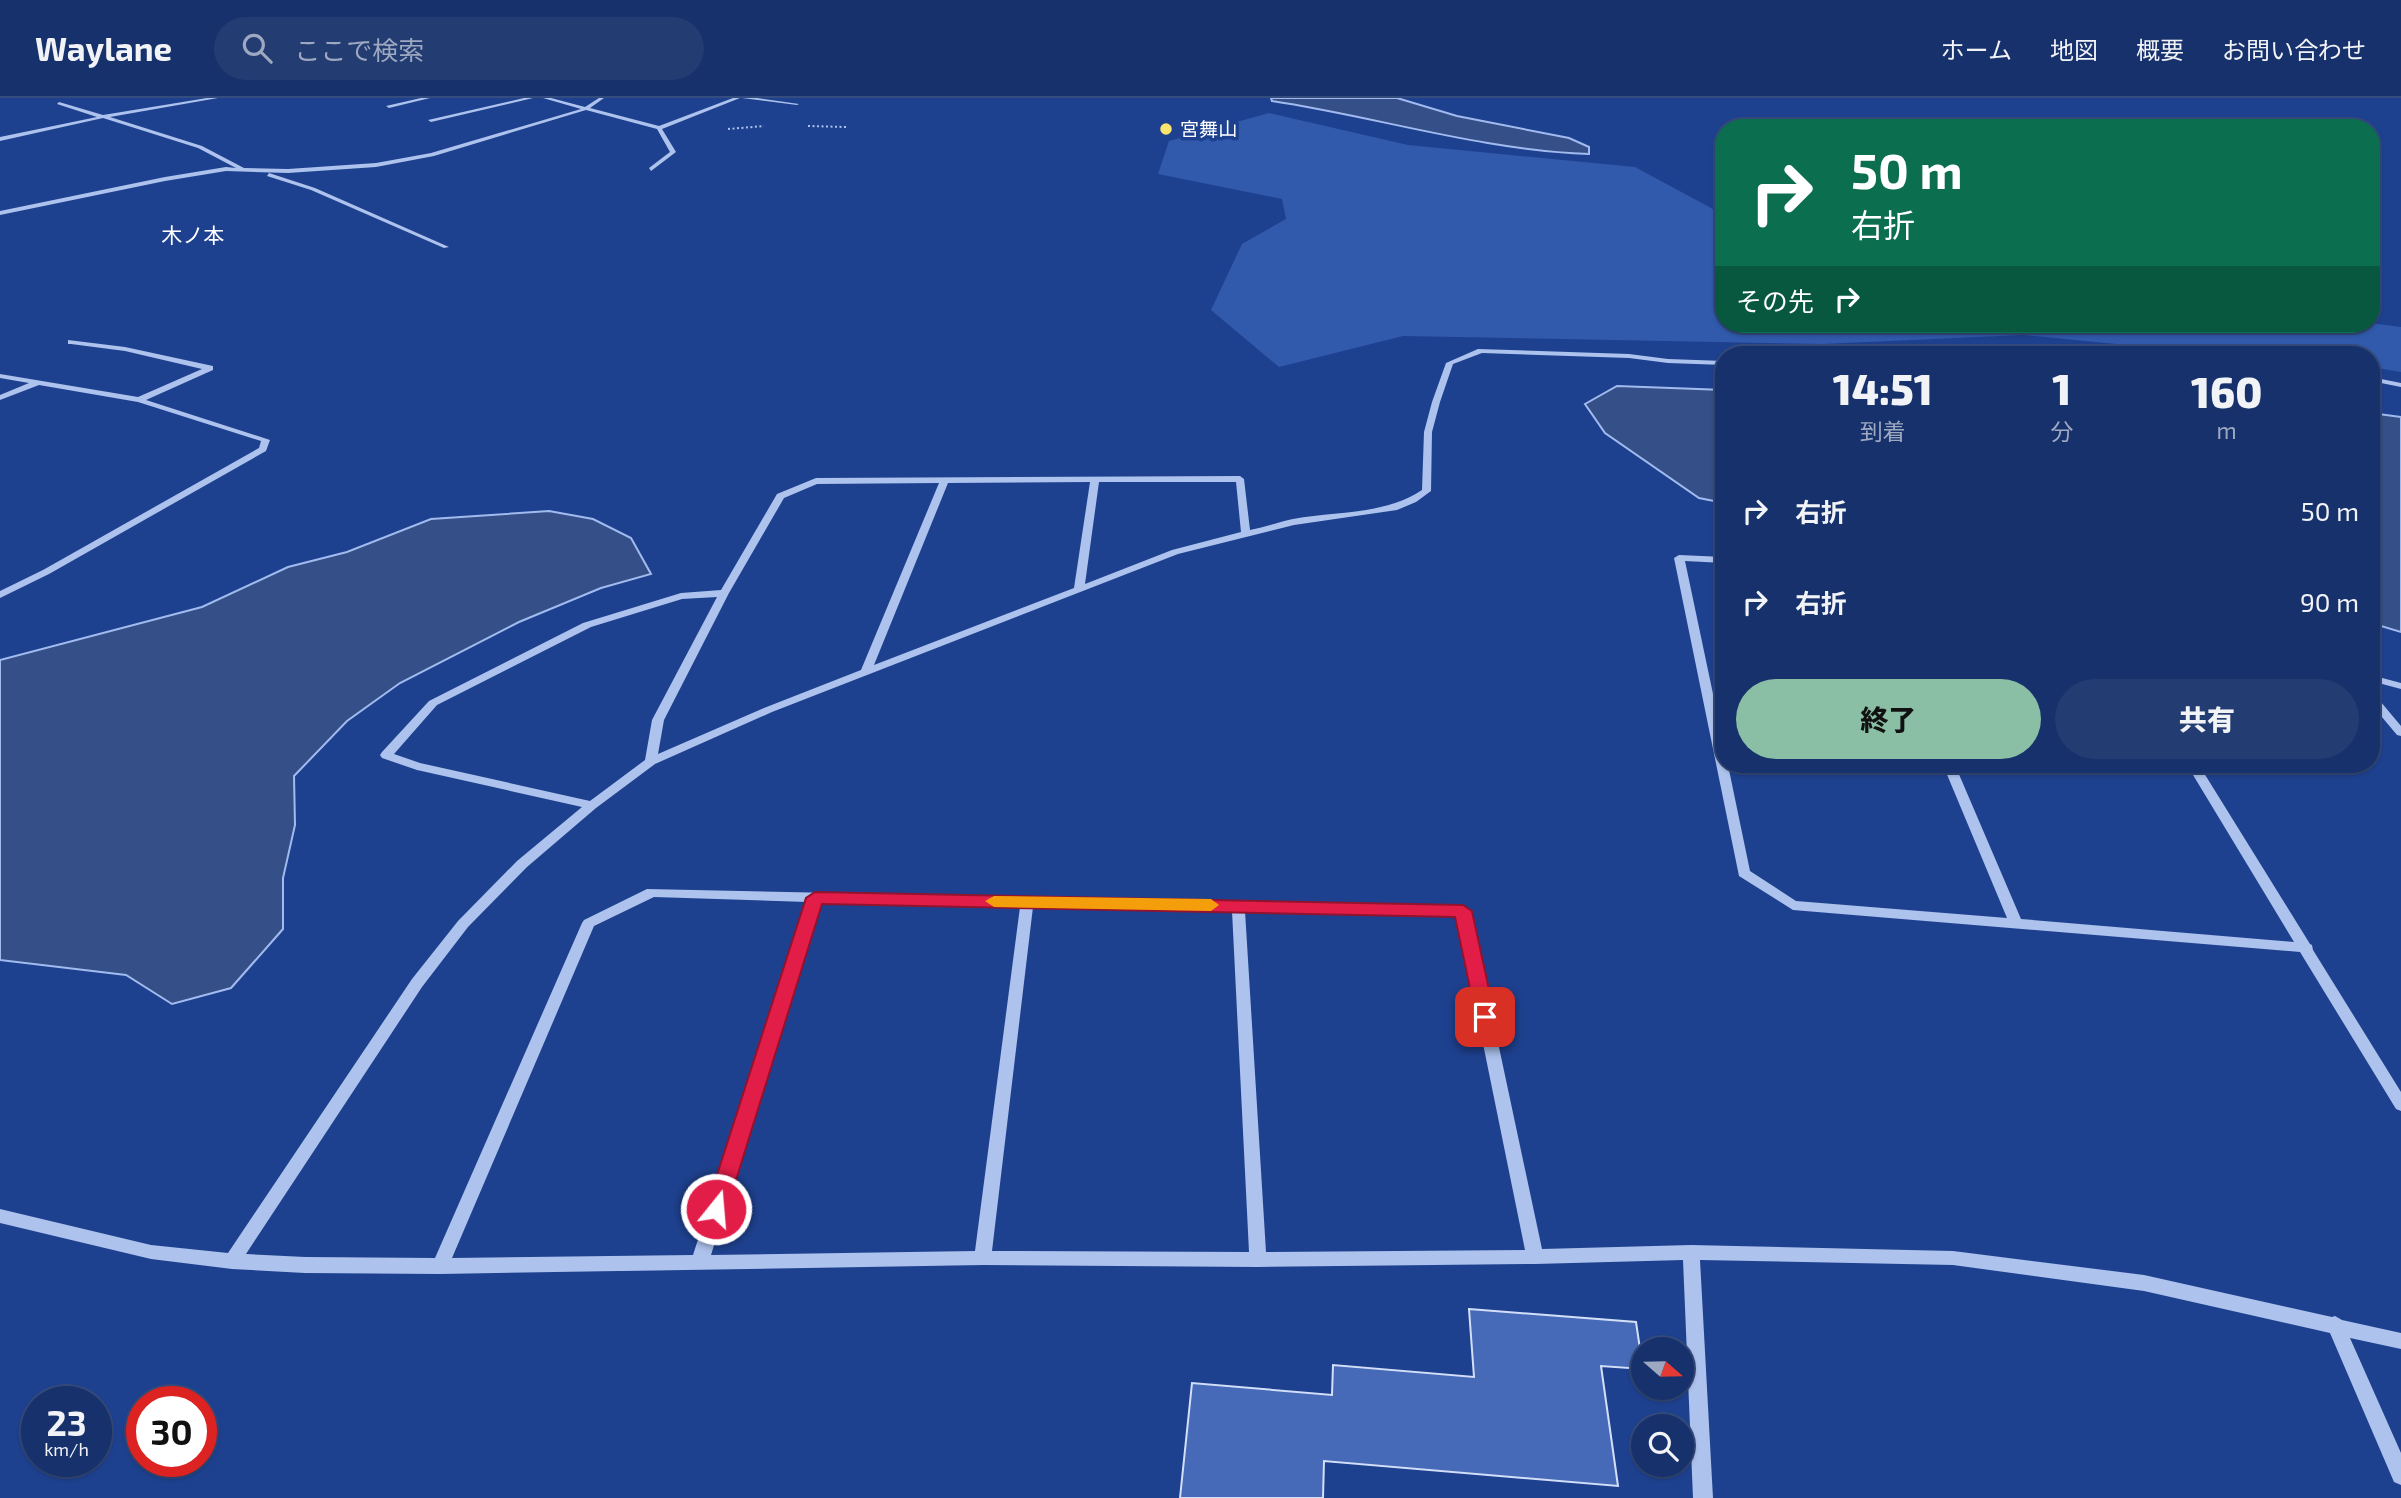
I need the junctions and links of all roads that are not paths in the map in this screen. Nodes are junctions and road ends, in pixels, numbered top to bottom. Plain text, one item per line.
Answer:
1 (216, 98) edge
2 (428, 98) edge
3 (531, 98) edge
4 (545, 98) edge
5 (603, 98) edge
6 (738, 98) edge
7 (744, 98) edge
8 (60, 103) dead end
9 (796, 104) dead end
10 (389, 107) dead end
11 (586, 109) junction
12 (107, 116) junction
13 (431, 120) dead end
14 (659, 128) junction
15 (0, 139) edge
16 (241, 168) junction
17 (651, 169) dead end
18 (0, 213) edge
19 (446, 247) dead end
20 (71, 342) dead end
21 (1715, 363) edge
22 (0, 376) edge
23 (2380, 381) edge
24 (38, 382) junction
25 (2401, 385) edge
26 (0, 398) edge
27 (139, 401) junction
28 (944, 481) junction
29 (1095, 481) junction
30 (1246, 533) junction
31 (1715, 560) edge
32 (1079, 589) junction
33 (724, 593) junction
34 (0, 595) edge
35 (865, 673) junction
36 (2380, 680) edge
37 (2401, 686) edge
38 (2380, 708) edge
39 (1715, 732) edge
40 (2401, 733) edge
41 (651, 761) junction
42 (1723, 773) edge
43 (1953, 773) edge
44 (2198, 773) edge
45 (592, 805) junction
46 (815, 898) junction
47 (1027, 902) junction
48 (1238, 905) junction
49 (2015, 922) junction
50 (2307, 948) junction
51 (2396, 1091) edge
52 (2401, 1105) edge
53 (0, 1216) edge
54 (1691, 1252) junction
55 (1535, 1257) junction
56 (983, 1258) junction
57 (232, 1261) junction
58 (700, 1261) junction
59 (1258, 1261) junction
60 (440, 1266) junction
61 (2335, 1324) junction
62 (2401, 1341) edge
63 (2401, 1475) edge
64 (1703, 1498) edge

1 - 12 street
2 - 10 street
3 - 13 street
4 - 11 street
5 - 11 street
6 - 14 street
7 - 9 street
8 - 12 street
11 - 14 street
11 - 16 street
12 - 15 street
12 - 16 street
14 - 17 street
16 - 18 street
16 - 19 street
20 - 27 street
21 - 30 street
22 - 24 street
23 - 25 street
24 - 26 street
24 - 27 street
27 - 34 street
28 - 29 street
28 - 33 street
28 - 35 street
29 - 30 street
29 - 32 street
30 - 32 street
31 - 39 street
32 - 35 street
33 - 41 street
33 - 45 street
35 - 41 street
36 - 37 street
38 - 40 street
41 - 45 street
42 - 49 street
43 - 49 street
44 - 50 street
45 - 57 street
46 - 47 street
46 - 58 street
46 - 60 street
47 - 48 street
47 - 56 street
48 - 55 street
48 - 59 street
49 - 50 street
50 - 51 street
51 - 52 street
53 - 57 street
54 - 55 street
54 - 61 street
54 - 64 street
55 - 59 street
56 - 58 street
56 - 59 street
57 - 60 street
58 - 60 street
61 - 62 street
61 - 63 street

